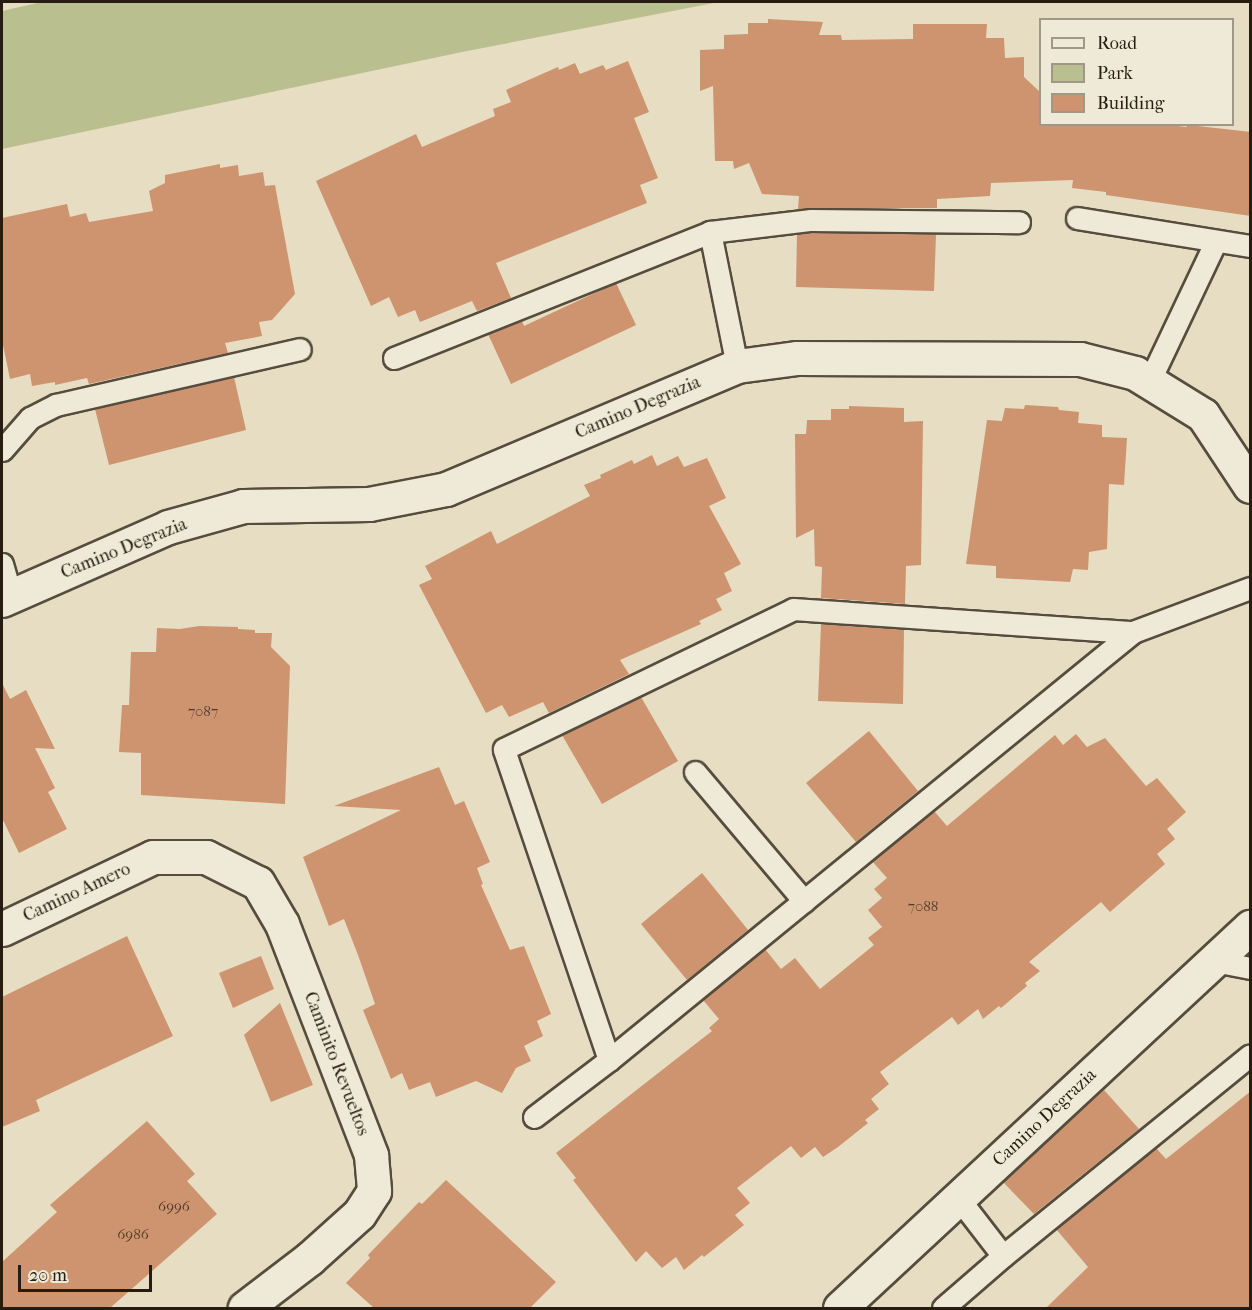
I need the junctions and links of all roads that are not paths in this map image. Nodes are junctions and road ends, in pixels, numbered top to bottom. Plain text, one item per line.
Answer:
1 (1077, 218) dead end
2 (1019, 222) dead end
3 (710, 232) junction
4 (1216, 241) junction
5 (1251, 246) edge
6 (300, 349) dead end
7 (394, 358) dead end
8 (737, 366) junction
9 (1149, 382) junction
10 (2, 450) edge
11 (1251, 486) edge
12 (2, 564) edge
13 (1251, 588) edge
14 (6, 598) edge
15 (1133, 632) junction
16 (695, 772) dead end
17 (153, 857) joint
18 (804, 901) junction
19 (1251, 927) edge
20 (2, 929) edge
21 (1214, 961) junction
22 (1251, 968) edge
23 (1251, 1055) edge
24 (609, 1060) junction
25 (534, 1117) dead end
26 (959, 1198) junction
27 (1003, 1256) junction
28 (245, 1308) edge
29 (840, 1308) edge
30 (943, 1308) edge

1 - 4 lane
2 - 3 lane
3 - 7 lane
3 - 8 lane
4 - 5 lane
4 - 9 lane
6 - 10 lane
8 - 9 street, Camino Degrazia
8 - 14 street, Camino Degrazia
9 - 11 street, Camino Degrazia
12 - 14 lane
13 - 15 lane
15 - 18 lane
15 - 24 lane
16 - 18 lane
17 - 20 street, Camino Amero
17 - 28 street, Caminito Revueltos
18 - 24 lane
19 - 21 street, Camino Degrazia
21 - 22 lane
21 - 26 street, Camino Degrazia
23 - 27 lane
24 - 25 lane
26 - 27 lane
26 - 29 street, Camino Degrazia
27 - 30 lane

